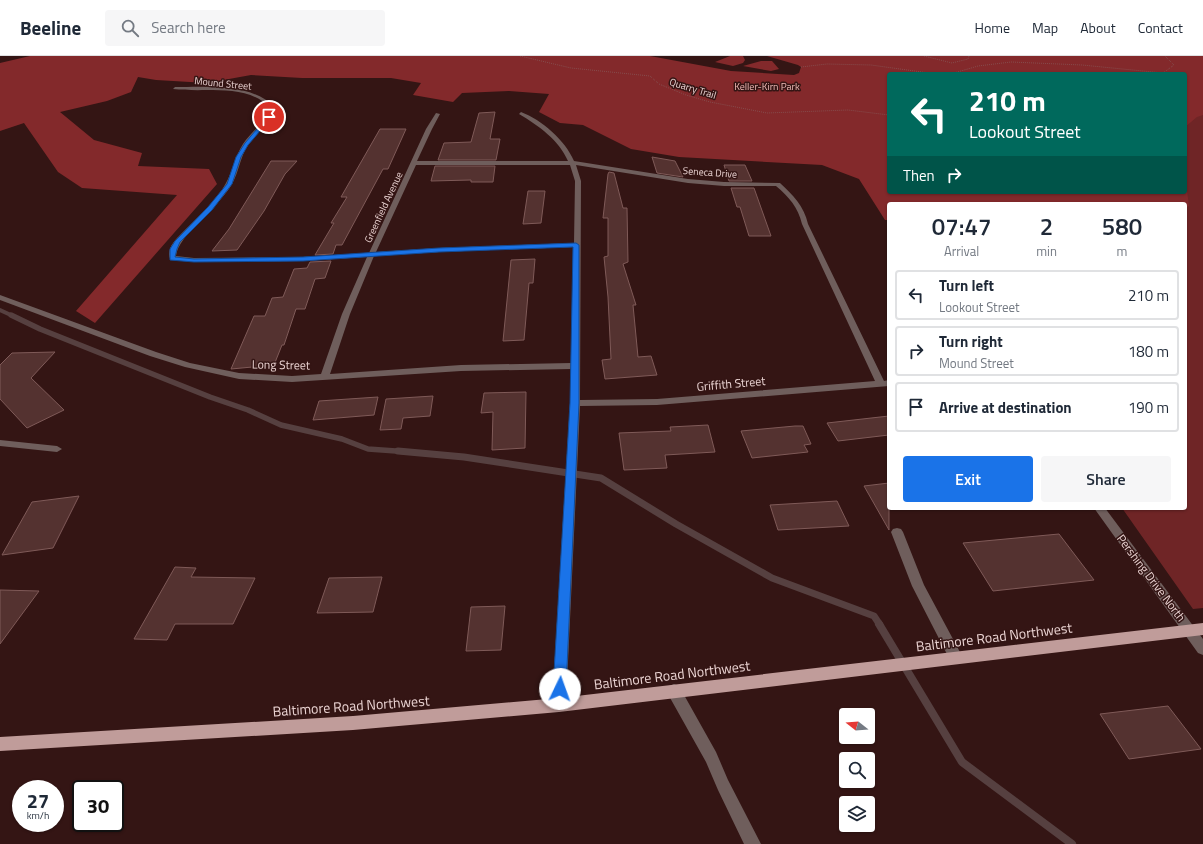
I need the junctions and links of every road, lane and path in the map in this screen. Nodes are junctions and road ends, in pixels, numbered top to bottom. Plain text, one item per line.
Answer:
1 (520, 56) edge
2 (924, 56) edge
3 (969, 56) edge
4 (1165, 56) edge
5 (801, 67) dead end
6 (922, 72) edge
7 (957, 72) edge
8 (1153, 72) edge
9 (1165, 72) edge
10 (175, 88) dead end
11 (521, 113) dead end
12 (438, 114) dead end
13 (887, 115) edge
14 (414, 163) junction
15 (573, 163) junction
16 (576, 245) junction
17 (372, 254) junction
18 (0, 297) edge
19 (574, 366) junction
20 (325, 377) junction
21 (885, 384) edge
22 (574, 403) junction
23 (0, 443) edge
24 (56, 449) dead end
25 (1100, 510) edge
26 (896, 532) dead end
27 (1203, 629) edge
28 (1190, 630) junction
29 (1203, 649) edge
30 (956, 658) junction
31 (674, 691) junction
32 (559, 705) junction
33 (0, 744) edge
34 (753, 844) edge

1 - 13 path, Quarry Trail
2 - 3 path
4 - 9 path
5 - 6 path
7 - 8 path
10 - 17 street, Mound Street
11 - 15 street
12 - 14 street, Greenfield Avenue
14 - 15 street, Seneca Drive
14 - 17 street, Greenfield Avenue
15 - 16 street
15 - 21 street, Seneca Drive
16 - 17 street
16 - 19 street
17 - 20 street, Greenfield Avenue
18 - 20 street, Long Street
19 - 20 street, Long Street
19 - 22 street
21 - 22 street, Griffith Street
22 - 32 street
23 - 24 street
25 - 28 street, Pershing Drive North
26 - 30 street
27 - 28 main road, Baltimore Road Northwest
28 - 29 street, Pershing Drive North
28 - 30 main road, Baltimore Road Northwest
30 - 31 main road, Baltimore Road Northwest
31 - 32 main road, Baltimore Road Northwest
31 - 34 street
32 - 33 main road, Baltimore Road Northwest

